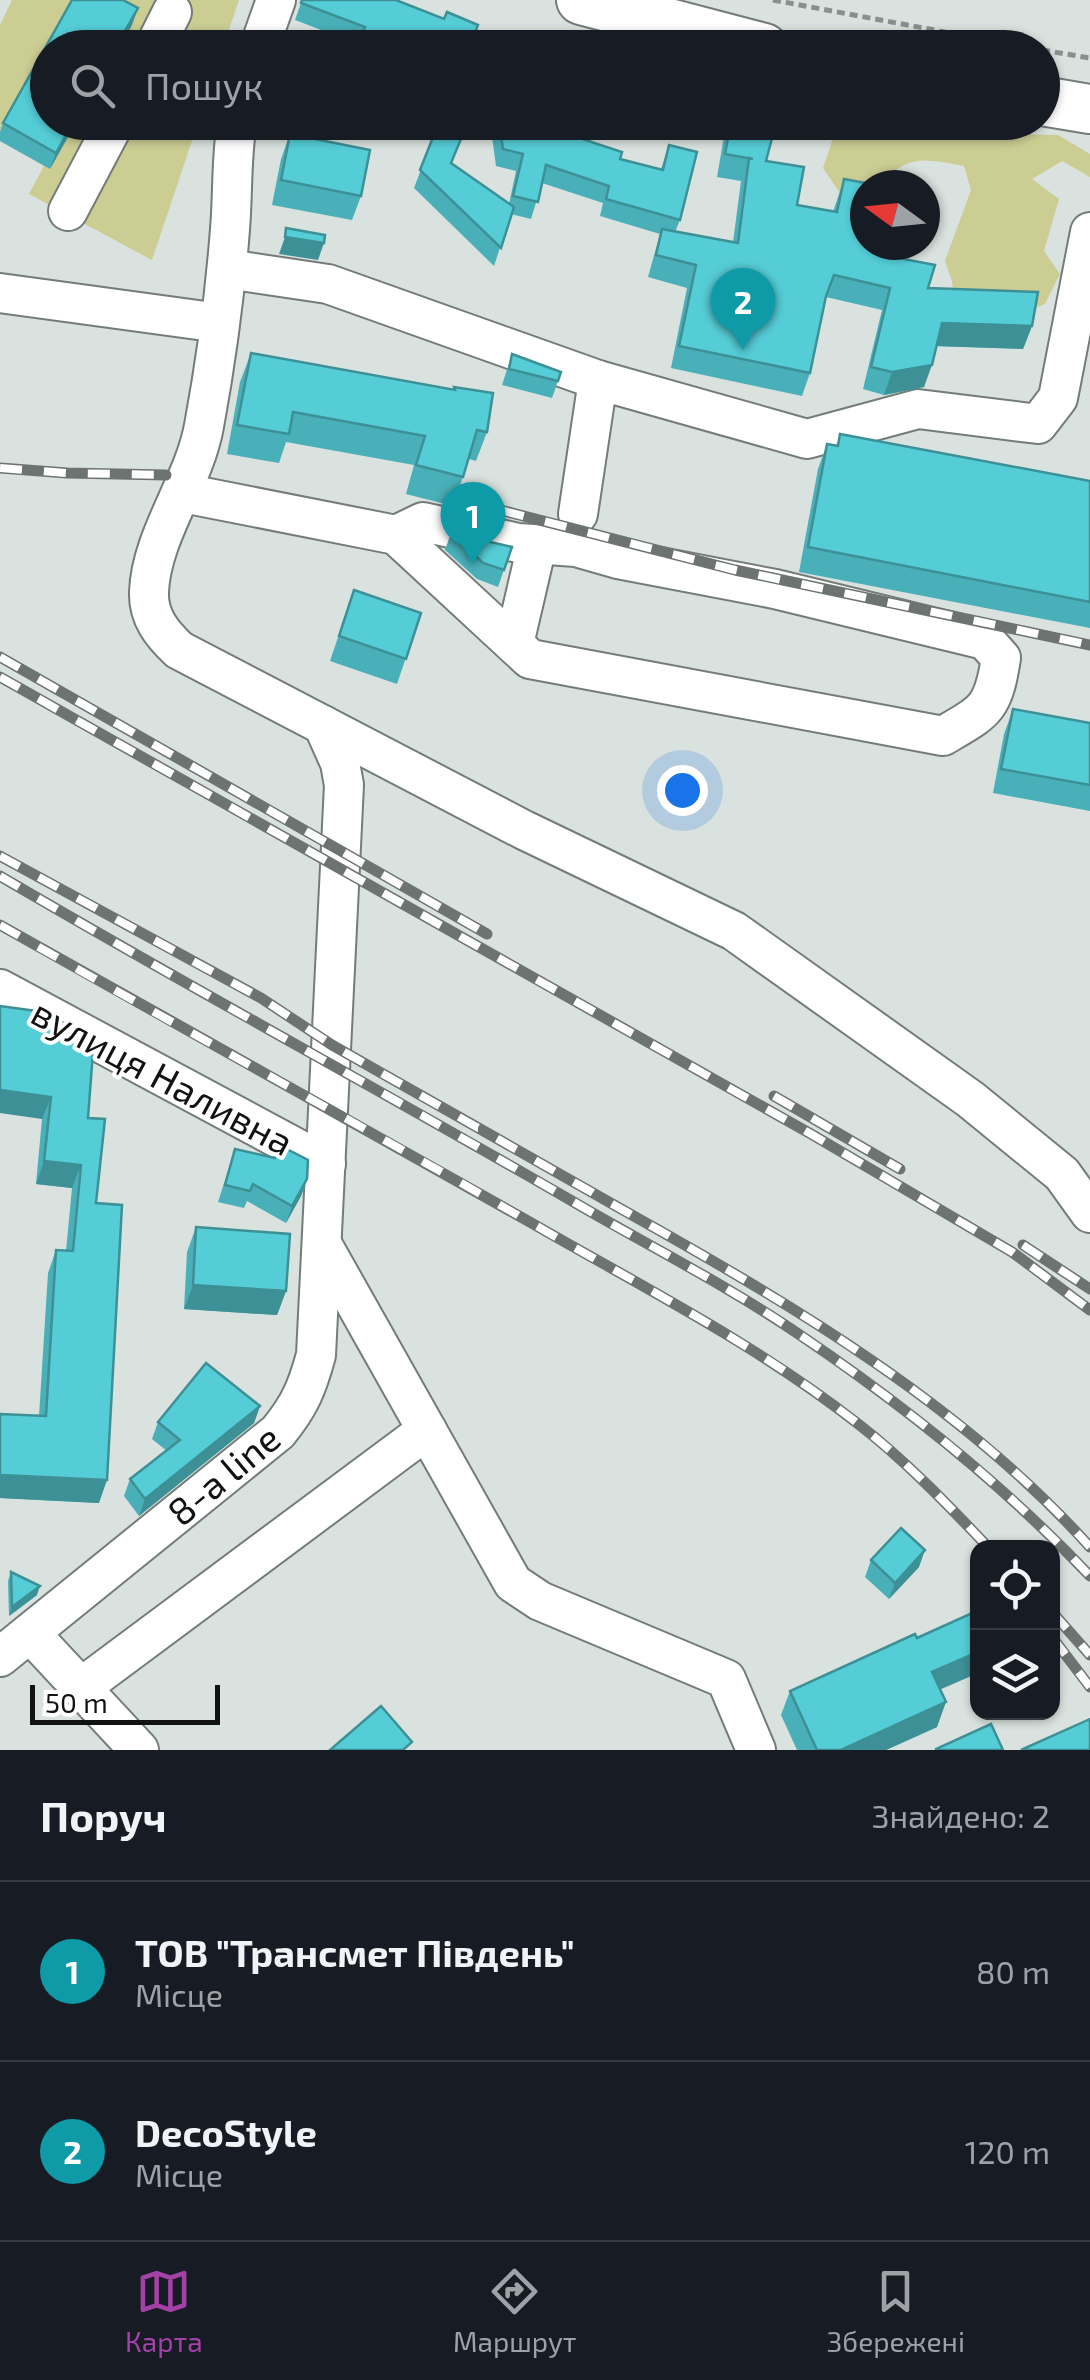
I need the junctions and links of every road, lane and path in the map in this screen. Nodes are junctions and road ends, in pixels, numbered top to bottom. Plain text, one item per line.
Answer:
1 (276, 0) edge
2 (581, 0) edge
3 (773, 0) edge
4 (167, 4) edge
5 (159, 30) edge
6 (265, 30) edge
7 (695, 30) edge
8 (934, 30) edge
9 (1060, 53) edge
10 (1090, 58) edge
11 (1060, 104) edge
12 (1090, 108) edge
13 (105, 140) edge
14 (236, 140) edge
15 (68, 211) dead end
16 (1090, 232) edge
17 (227, 269) junction
18 (0, 293) edge
19 (220, 323) junction
20 (598, 380) junction
21 (183, 494) junction
22 (578, 514) dead end
23 (396, 536) junction
24 (537, 544) junction
25 (514, 644) junction
26 (323, 725) junction
27 (0, 989) edge
28 (326, 1164) junction
29 (1090, 1213) edge
30 (322, 1244) junction
31 (427, 1430) junction
32 (30, 1633) junction
33 (0, 1656) edge
34 (82, 1686) junction
35 (139, 1750) edge
36 (756, 1750) edge

1 - 6 street
2 - 7 main road
3 - 8 path
4 - 5 street
9 - 10 path
11 - 12 main road
13 - 15 street
14 - 17 street
16 - 20 street
17 - 19 street
17 - 20 street
18 - 19 street
19 - 21 street
20 - 22 street
21 - 23 street
21 - 26 street
23 - 24 street
23 - 25 street
24 - 25 street
24 - 25 street
26 - 28 street, 8-a line
26 - 29 street
27 - 28 street, вулиця Наливна
28 - 30 street, 8-a line
30 - 31 street
30 - 32 street, 8-a line
31 - 34 street
31 - 36 street
32 - 33 street, 8-a line
32 - 34 street
34 - 35 street

